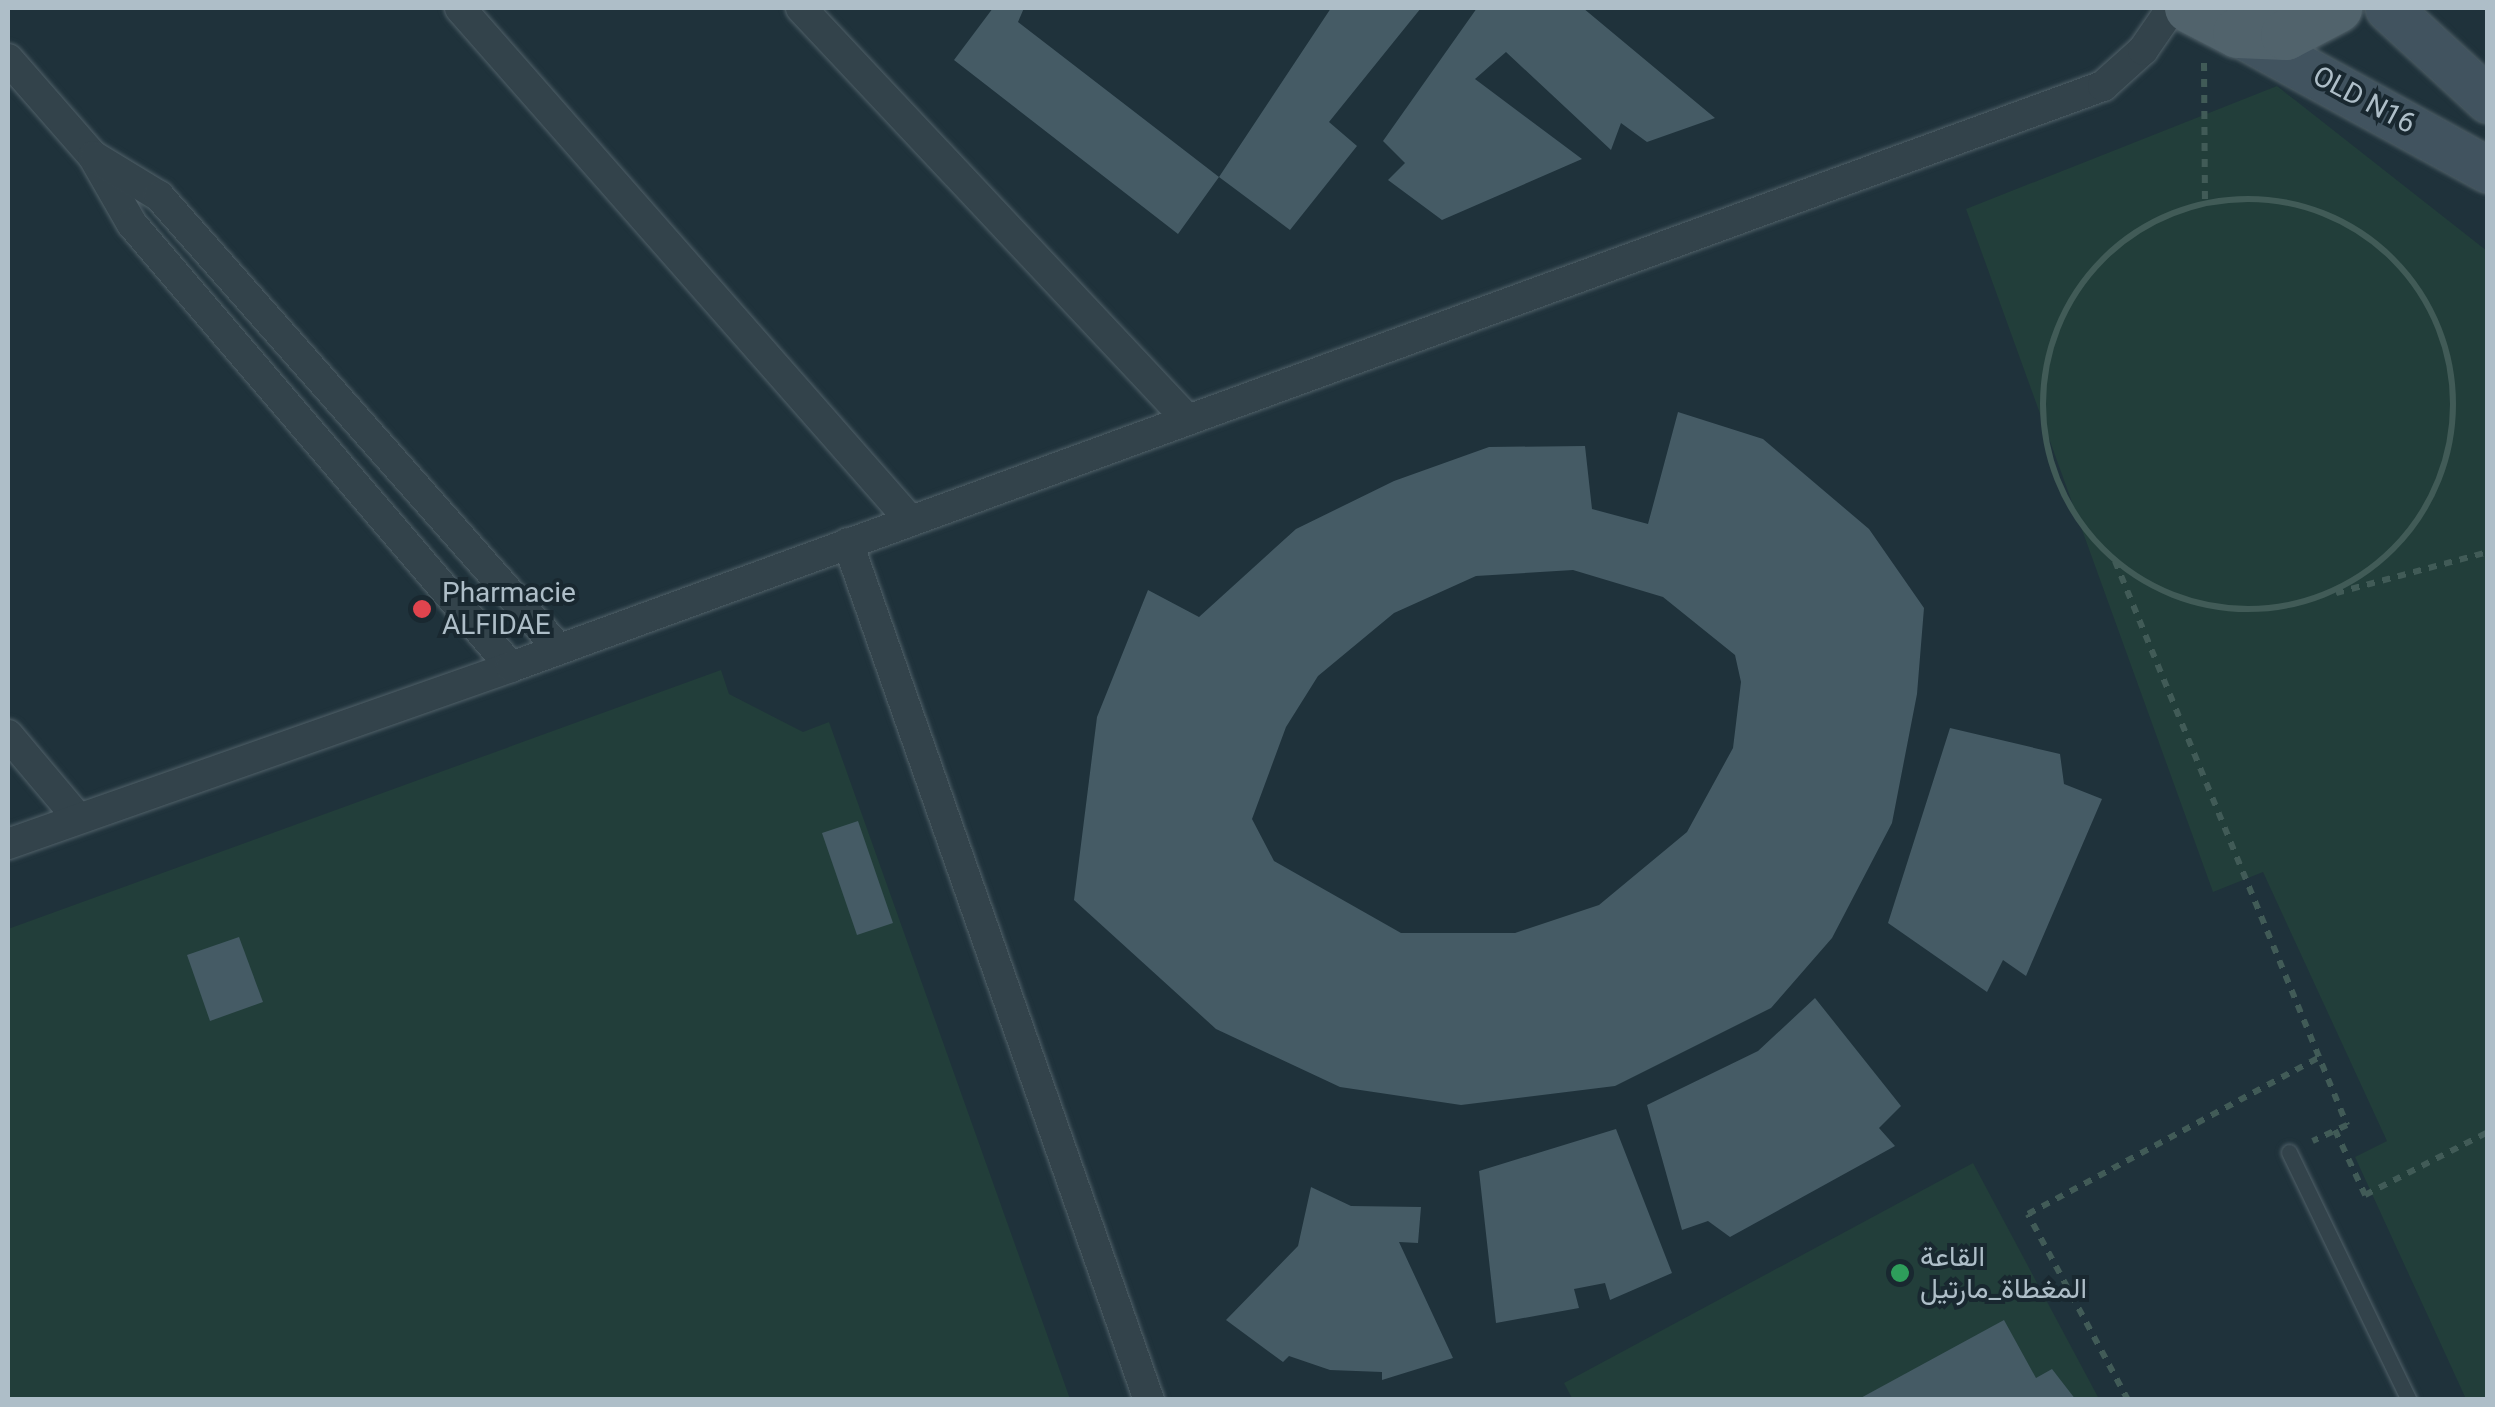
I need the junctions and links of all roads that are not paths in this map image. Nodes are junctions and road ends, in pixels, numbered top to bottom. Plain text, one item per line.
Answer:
1 (460, 8) edge
2 (802, 8) edge
3 (2337, 8) edge
4 (2388, 8) edge
5 (2201, 17) edge
6 (8, 59) edge
7 (2488, 100) edge
8 (92, 156) junction
9 (2488, 170) edge
10 (1187, 419) junction
11 (910, 520) junction
12 (848, 543) junction
13 (559, 650) junction
14 (511, 667) junction
15 (8, 735) edge
16 (78, 818) junction
17 (8, 844) edge
18 (2289, 1152) road end
19 (1149, 1400) edge
20 (2410, 1400) edge

1 - 11 street
2 - 10 street
3 - 5 main road
4 - 7 street
5 - 9 street, OLD N16
5 - 10 street
6 - 8 street
8 - 13 street
8 - 14 street
10 - 11 street
11 - 12 street
12 - 13 street
12 - 19 street
13 - 14 street
14 - 16 street
15 - 16 street
16 - 17 street
18 - 20 lane

